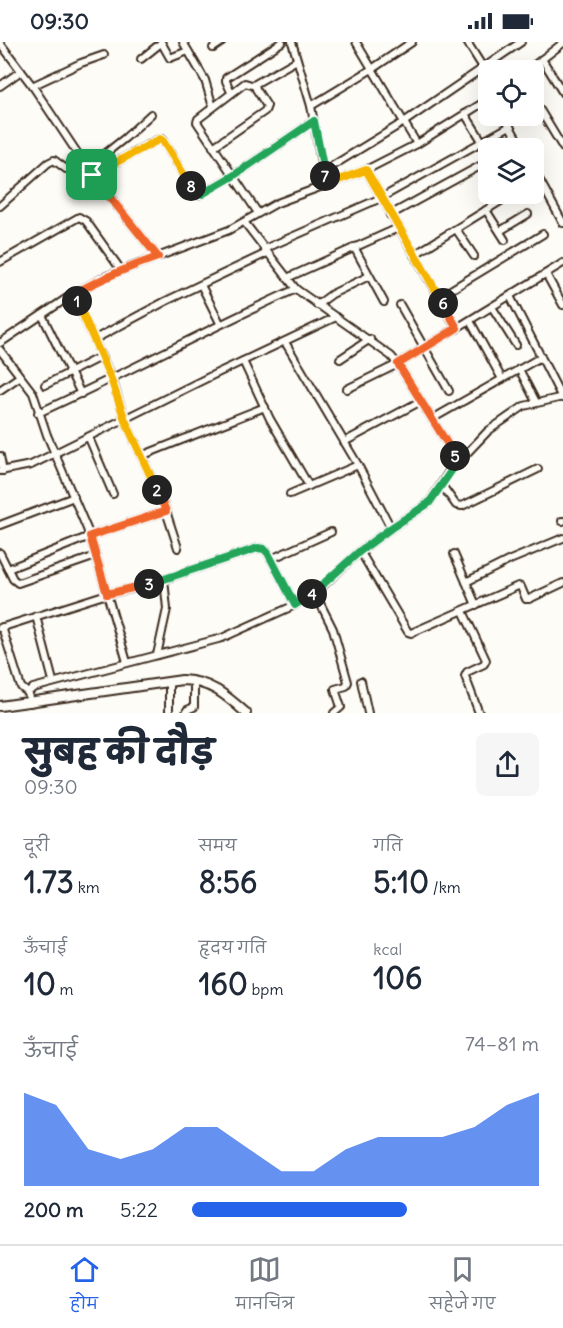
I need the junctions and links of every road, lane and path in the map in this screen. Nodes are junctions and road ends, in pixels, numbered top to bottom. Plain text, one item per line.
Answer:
1 (161, 42) edge
2 (183, 42) edge
3 (222, 42) edge
4 (282, 42) edge
5 (356, 42) edge
6 (412, 42) edge
7 (467, 42) edge
8 (521, 42) edge
9 (0, 43) edge
10 (294, 43) edge
11 (561, 43) edge
12 (213, 48) dead end
13 (188, 51) junction
14 (105, 55) dead end
15 (141, 59) dead end
16 (542, 59) joint
17 (297, 60) junction
18 (478, 60) edge
19 (495, 60) edge
20 (372, 69) junction
21 (21, 71) junction
22 (478, 71) edge
23 (0, 86) edge
24 (32, 86) junction
25 (255, 86) junction
26 (231, 92) junction
27 (563, 93) edge
28 (311, 106) junction
29 (478, 106) edge
30 (213, 107) junction
31 (151, 114) dead end
32 (465, 114) junction
33 (544, 117) edge
34 (314, 121) junction
35 (404, 122) junction
36 (510, 126) joint
37 (480, 138) edge
38 (489, 138) edge
39 (517, 138) edge
40 (417, 144) junction
41 (478, 144) edge
42 (213, 147) junction
43 (563, 148) edge
44 (82, 161) junction
45 (478, 167) edge
46 (87, 168) junction
47 (366, 170) junction
48 (324, 171) junction
49 (92, 175) junction
50 (233, 176) junction
51 (325, 185) junction
52 (544, 186) edge
53 (381, 198) junction
54 (496, 204) edge
55 (0, 206) edge
56 (486, 210) junction
57 (560, 212) edge
58 (258, 213) junction
59 (528, 214) dead end
60 (390, 215) junction
61 (245, 223) junction
62 (563, 223) edge
63 (398, 228) junction
64 (456, 228) junction
65 (500, 231) junction
66 (543, 234) dead end
67 (505, 240) dead end
68 (354, 247) junction
69 (266, 251) junction
70 (414, 255) junction
71 (474, 256) dead end
72 (158, 257) junction
73 (0, 262) edge
74 (563, 263) edge
75 (121, 270) junction
76 (546, 274) junction
77 (369, 276) junction
78 (287, 278) junction
79 (201, 285) junction
80 (296, 288) junction
81 (73, 294) junction
82 (510, 296) junction
83 (440, 297) junction
84 (384, 302) dead end
85 (317, 305) junction
86 (400, 305) dead end
87 (563, 305) edge
88 (492, 307) junction
89 (42, 315) junction
90 (336, 317) junction
91 (470, 321) junction
92 (220, 323) junction
93 (457, 328) junction
94 (95, 339) junction
95 (370, 339) junction
96 (285, 342) junction
97 (0, 343) edge
98 (516, 345) dead end
99 (426, 348) junction
100 (0, 350) edge
101 (102, 356) junction
102 (541, 357) junction
103 (340, 359) dead end
104 (243, 361) junction
105 (398, 364) junction
106 (519, 369) junction
107 (69, 373) junction
108 (20, 377) junction
109 (111, 379) junction
110 (502, 379) junction
111 (45, 385) dead end
112 (347, 389) dead end
113 (0, 390) edge
114 (449, 392) dead end
115 (81, 394) junction
116 (562, 398) edge
117 (421, 401) junction
118 (536, 402) junction
119 (265, 407) junction
120 (38, 413) junction
121 (432, 419) junction
122 (125, 420) junction
123 (89, 438) junction
124 (344, 442) junction
125 (56, 454) junction
126 (0, 456) edge
127 (141, 456) junction
128 (458, 461) junction
129 (358, 465) junction
130 (538, 469) dead end
131 (2, 471) edge
132 (441, 484) junction
133 (309, 486) junction
134 (113, 494) dead end
135 (291, 494) dead end
136 (74, 497) junction
137 (166, 511) junction
138 (0, 525) edge
139 (391, 528) junction
140 (331, 532) dead end
141 (90, 536) junction
142 (563, 538) edge
143 (178, 548) dead end
144 (360, 551) junction
145 (0, 553) edge
146 (454, 554) dead end
147 (96, 556) junction
148 (271, 559) junction
149 (8, 569) junction
150 (164, 579) junction
151 (466, 582) junction
152 (563, 583) edge
153 (315, 592) junction
154 (107, 594) junction
155 (295, 605) junction
156 (476, 605) junction
157 (463, 611) junction
158 (36, 616) junction
159 (1, 627) edge
160 (157, 655) junction
161 (127, 662) junction
162 (52, 681) junction
163 (169, 681) junction
164 (194, 681) junction
165 (361, 681) dead end
166 (28, 693) junction
167 (30, 703) junction
168 (0, 706) edge
169 (169, 713) edge
170 (186, 713) edge
171 (246, 713) edge
172 (334, 713) edge
173 (368, 713) edge
174 (479, 713) edge

1 - 13 street
1 - 15 street
2 - 13 street
3 - 12 street
4 - 26 street
5 - 20 street
6 - 20 street
7 - 18 street
8 - 19 street
9 - 21 street
10 - 17 street
11 - 16 street
13 - 30 street
14 - 24 street
16 - 27 street
17 - 25 street
17 - 28 street
20 - 28 street
20 - 35 street
21 - 23 street
21 - 24 street
22 - 35 street
24 - 44 street
25 - 26 street
25 - 42 street
26 - 30 street
28 - 34 street
29 - 32 street
30 - 42 street
31 - 46 street
32 - 37 street
32 - 40 street
33 - 43 street
34 - 48 street
34 - 50 street
35 - 40 street
35 - 48 street
36 - 38 street
36 - 39 street
40 - 47 street
41 - 53 street
42 - 50 street
44 - 46 street
44 - 55 street
45 - 60 street
46 - 49 street
47 - 51 street
47 - 53 street
48 - 51 street
49 - 50 street
49 - 72 street
50 - 58 street
51 - 58 street
52 - 57 street
53 - 60 street
53 - 69 street
54 - 56 street
56 - 64 street
56 - 65 street
57 - 62 street
58 - 61 street
59 - 65 street
60 - 63 street
61 - 69 street
61 - 72 street
63 - 68 street
63 - 70 street
64 - 70 street
64 - 71 street
65 - 67 street
66 - 83 street
68 - 77 street
68 - 78 street
69 - 78 street
69 - 79 street
70 - 83 street
72 - 75 street
73 - 75 street
74 - 76 street
75 - 81 street
76 - 82 street
76 - 87 street
77 - 84 street
77 - 85 street
78 - 80 street
79 - 92 street
79 - 94 street
80 - 85 street
80 - 92 street
81 - 89 street
81 - 94 street
82 - 88 street
82 - 102 street
83 - 93 street
85 - 90 street
86 - 99 street
88 - 91 street
88 - 98 street
89 - 97 street
89 - 107 street
90 - 95 street
90 - 96 street
91 - 93 street
91 - 110 street
92 - 109 street
93 - 99 street
94 - 101 street
95 - 103 street
95 - 105 street
96 - 104 street
96 - 124 street
99 - 105 street
99 - 114 street
100 - 108 street
101 - 107 street
101 - 109 street
102 - 106 street
102 - 116 street
104 - 119 street
104 - 122 street
105 - 112 street
105 - 117 street
106 - 110 street
106 - 118 street
107 - 111 street
107 - 115 street
108 - 113 street
108 - 120 street
109 - 115 street
109 - 122 street
110 - 121 street
115 - 120 street
116 - 118 street
117 - 121 street
117 - 124 street
118 - 128 street
119 - 127 street
119 - 133 street
120 - 125 street
121 - 128 street
122 - 123 street
122 - 127 street
123 - 125 street
123 - 134 street
124 - 129 street
125 - 131 street
125 - 136 street
126 - 131 street
127 - 137 street
128 - 132 street
129 - 133 street
129 - 139 street
130 - 132 street
132 - 139 street
133 - 135 street
136 - 138 street
136 - 141 street
137 - 141 street
137 - 143 street
139 - 144 street
140 - 148 street
141 - 147 street
141 - 149 street
142 - 151 street
144 - 153 street
144 - 157 street
145 - 149 street
146 - 151 street
147 - 149 street
147 - 154 street
148 - 150 street
148 - 155 street
150 - 154 street
150 - 160 street
151 - 156 street
152 - 156 street
153 - 155 street
153 - 172 street
154 - 158 street
154 - 161 street
155 - 160 street
156 - 157 street
157 - 174 street
158 - 159 street
158 - 162 street
159 - 166 street
160 - 161 street
161 - 162 street
162 - 166 street
163 - 164 street
163 - 167 street
163 - 169 street
164 - 170 street
164 - 171 street
165 - 173 street
166 - 167 street
167 - 168 street

